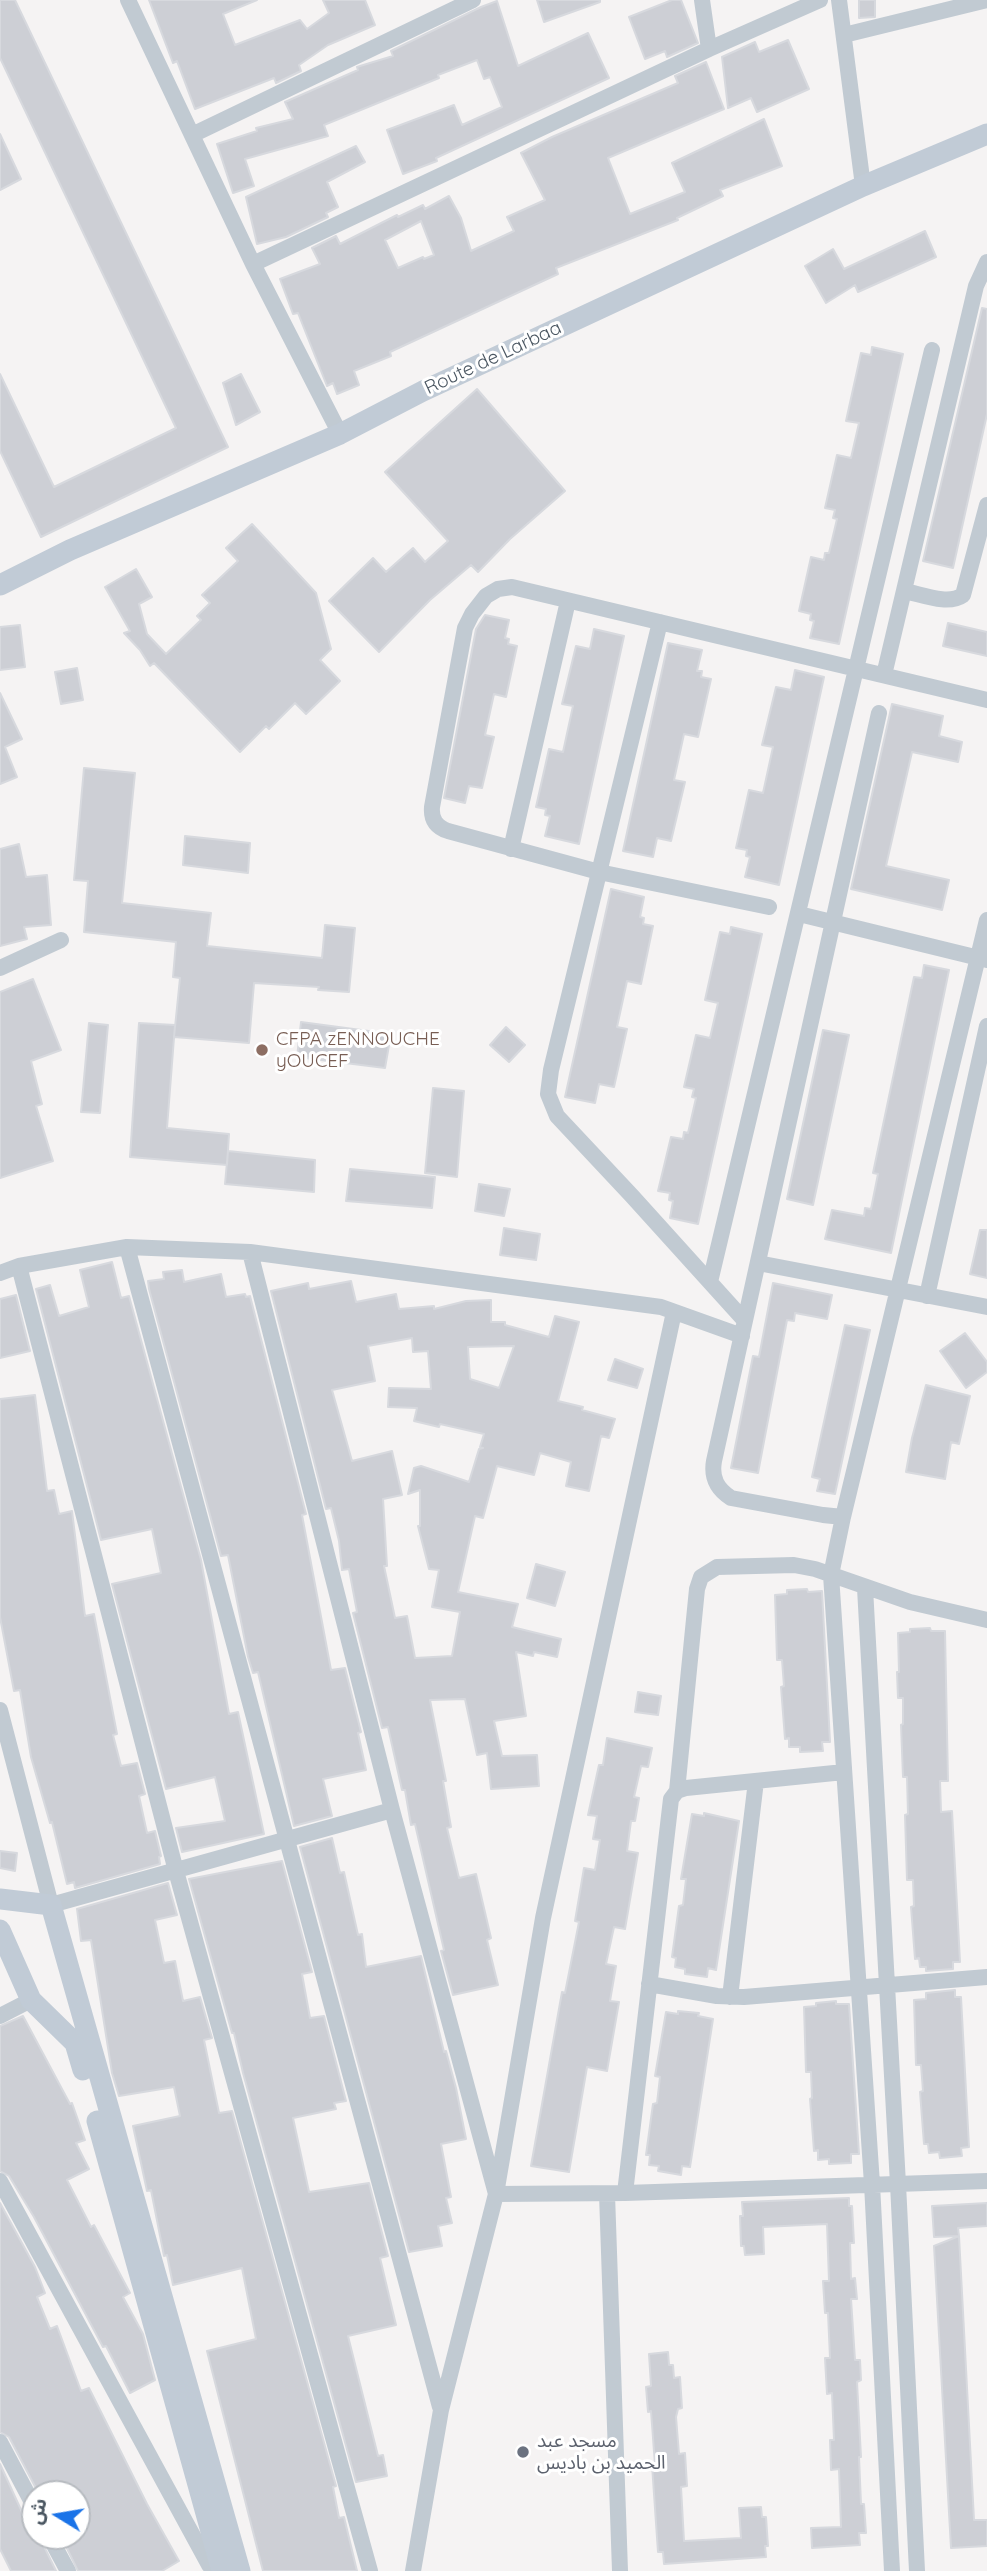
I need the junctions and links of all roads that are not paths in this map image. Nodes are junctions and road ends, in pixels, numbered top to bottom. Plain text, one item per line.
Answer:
1 (128, 0) edge
2 (473, 0) edge
3 (702, 0) edge
4 (820, 0) edge
5 (839, 0) edge
6 (987, 1) edge
7 (844, 35) junction
8 (709, 49) junction
9 (987, 134) edge
10 (192, 135) junction
11 (863, 186) junction
12 (987, 262) edge
13 (253, 264) junction
14 (932, 350) dead end
15 (340, 434) junction
16 (987, 505) edge
17 (0, 585) edge
18 (904, 591) junction
19 (568, 601) junction
20 (660, 622) junction
21 (857, 668) junction
22 (884, 676) junction
23 (987, 700) edge
24 (880, 713) dead end
25 (511, 849) junction
26 (599, 872) junction
27 (769, 907) dead end
28 (799, 914) junction
29 (987, 920) edge
30 (834, 924) junction
31 (61, 940) dead end
32 (983, 959) edge
33 (0, 968) edge
34 (987, 1026) edge
35 (127, 1247) junction
36 (250, 1252) junction
37 (758, 1263) junction
38 (19, 1266) junction
39 (0, 1273) edge
40 (710, 1282) junction
41 (897, 1290) junction
42 (926, 1296) junction
43 (987, 1307) edge
44 (674, 1312) junction
45 (743, 1329) junction
46 (843, 1517) junction
47 (831, 1575) junction
48 (865, 1588) junction
49 (987, 1620) edge
50 (0, 1710) edge
51 (845, 1772) junction
52 (0, 1774) edge
53 (18, 1776) junction
54 (756, 1781) junction
55 (677, 1791) junction
56 (392, 1810) junction
57 (287, 1840) junction
58 (177, 1871) junction
59 (0, 1899) edge
60 (51, 1905) junction
61 (0, 1930) edge
62 (987, 1977) edge
63 (649, 1984) junction
64 (887, 1984) junction
65 (859, 1986) junction
66 (730, 1997) junction
67 (31, 2000) junction
68 (0, 2016) edge
69 (75, 2043) junction
70 (0, 2181) edge
71 (987, 2181) edge
72 (872, 2184) junction
73 (898, 2184) junction
74 (625, 2193) junction
75 (496, 2194) junction
76 (607, 2194) junction
77 (440, 2410) junction
78 (0, 2442) edge
79 (21, 2482) edge
80 (57, 2550) edge
81 (220, 2565) edge
82 (68, 2571) edge
83 (370, 2571) edge
84 (413, 2571) edge
85 (620, 2571) edge
86 (892, 2571) edge
87 (917, 2571) edge

1 - 10 street
2 - 10 street
3 - 8 street
4 - 8 street
5 - 7 street
6 - 7 street
7 - 11 street
8 - 13 street
9 - 11 street, Route de Larbaa
10 - 13 street
11 - 15 street, Route de Larbaa
12 - 18 street
13 - 15 street
14 - 21 street
15 - 17 street, Route de Larbaa
16 - 18 street
18 - 22 street
19 - 20 street
19 - 25 street
19 - 25 street
20 - 21 street
20 - 26 street
21 - 22 street
21 - 28 street
22 - 23 street
24 - 30 street
25 - 26 street
26 - 27 street
26 - 40 street
28 - 30 street
28 - 40 street
29 - 32 street
30 - 32 street
30 - 37 street
31 - 33 street
32 - 41 street
34 - 42 street
35 - 36 street
35 - 38 street
35 - 57 street
36 - 44 street
36 - 56 street
37 - 41 street
37 - 45 street
38 - 39 street
38 - 58 street
40 - 45 street
41 - 42 street
41 - 46 street
42 - 43 street
44 - 45 street
44 - 75 street
45 - 46 street
46 - 47 street
47 - 48 street
47 - 51 street
47 - 55 street
48 - 49 street
48 - 64 street
50 - 53 street
51 - 54 street
51 - 65 street
52 - 53 street
53 - 60 street
54 - 55 street
54 - 66 street
55 - 63 street
56 - 57 street
56 - 75 street
57 - 58 street
57 - 77 street
58 - 60 street
58 - 83 street
59 - 60 street
60 - 69 street
60 - 81 street
61 - 67 street
62 - 64 street
63 - 66 street
63 - 74 street
64 - 65 street
64 - 73 street
65 - 66 street
65 - 72 street
67 - 68 street
67 - 69 street
69 - 81 street
70 - 81 street
71 - 73 street
72 - 73 street
72 - 74 street
72 - 86 street
73 - 87 street
74 - 76 street
75 - 76 street
75 - 77 street
76 - 85 street
77 - 84 street
78 - 79 street
80 - 82 street

